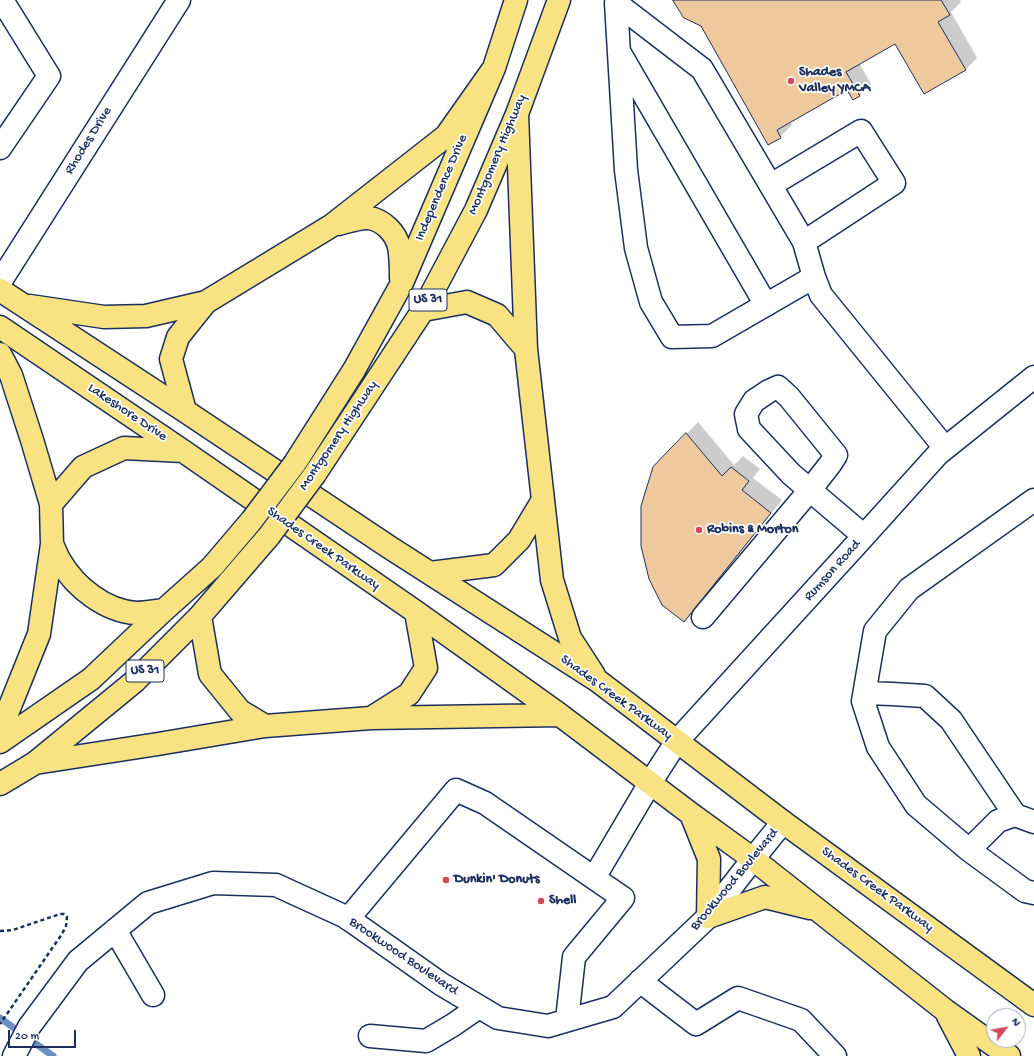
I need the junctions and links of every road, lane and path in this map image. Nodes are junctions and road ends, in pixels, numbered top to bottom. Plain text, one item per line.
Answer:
1 (1, 0) edge
2 (179, 0) edge
3 (516, 0) edge
4 (559, 0) edge
5 (611, 1) edge
6 (619, 50) junction
7 (494, 68) junction
8 (517, 114) junction
9 (0, 148) edge
10 (771, 185) junction
11 (331, 226) junction
12 (804, 242) junction
13 (814, 277) junction
14 (0, 282) edge
15 (401, 285) junction
16 (0, 290) edge
17 (206, 302) junction
18 (23, 305) junction
19 (766, 305) junction
20 (423, 310) junction
21 (0, 328) edge
22 (526, 349) junction
23 (0, 354) edge
24 (354, 370) joint
25 (1034, 377) edge
26 (185, 410) junction
27 (945, 448) junction
28 (184, 451) junction
29 (810, 490) junction
30 (543, 500) junction
31 (1034, 500) edge
32 (51, 504) junction
33 (253, 510) junction
34 (864, 536) junction
35 (52, 544) junction
36 (430, 573) junction
37 (164, 610) junction
38 (416, 612) junction
39 (200, 616) junction
40 (703, 617) dead end
41 (598, 681) junction
42 (865, 693) junction
43 (560, 715) junction
44 (371, 718) junction
45 (265, 726) junction
46 (0, 731) edge
47 (677, 741) junction
48 (0, 742) edge
49 (35, 763) junction
50 (650, 783) junction
51 (0, 784) edge
52 (691, 814) junction
53 (1025, 818) edge
54 (783, 822) junction
55 (969, 850) junction
56 (753, 859) junction
57 (594, 878) junction
58 (1034, 893) edge
59 (817, 909) junction
60 (708, 917) junction
61 (348, 919) junction
62 (115, 930) junction
63 (0, 931) edge
64 (640, 982) junction
65 (152, 995) dead end
66 (1034, 1005) edge
67 (479, 1007) junction
68 (946, 1011) junction
69 (567, 1020) junction
70 (0, 1024) edge
71 (370, 1036) dead end
72 (14, 1056) edge
73 (835, 1056) edge
74 (969, 1056) edge
75 (1009, 1056) edge

1 - 9 street
2 - 14 street, Rhodes Drive
3 - 7 main road, Independence Drive / US 31
4 - 8 main road, Montgomery Highway / US 31
5 - 6 street
5 - 10 street
6 - 19 street
6 - 19 street
7 - 11 main road
7 - 15 main road, Independence Drive / US 31
8 - 20 main road, Montgomery Highway / US 31
8 - 22 main road
10 - 12 street
10 - 12 street
11 - 15 main road
11 - 17 main road
12 - 13 street
13 - 19 street
13 - 27 street
15 - 24 main road, Independence Drive / US 31
16 - 18 main road
17 - 18 main road
17 - 26 main road
18 - 26 main road
20 - 22 main road
20 - 39 main road, Montgomery Highway / US 31, bridge
21 - 28 main road, Lakeshore Drive
22 - 30 main road
23 - 32 main road
24 - 33 main road, Montgomery Highway / US 31, bridge
25 - 27 street, Rumson Road
26 - 36 main road, Shades Creek Parkway
27 - 34 street, Rumson Road
28 - 32 main road
28 - 33 main road, Lakeshore Drive
29 - 29 street
29 - 34 street
29 - 40 street
30 - 36 main road
30 - 41 main road
31 - 42 street
32 - 35 main road
33 - 37 main road, Montgomery Highway / US 31
33 - 38 main road, Shades Creek Parkway
34 - 47 street, Rumson Road
35 - 37 main road
35 - 46 main road
36 - 41 main road, Shades Creek Parkway
37 - 48 main road, Montgomery Highway / US 31
38 - 43 main road, Shades Creek Parkway
38 - 44 main road
39 - 45 main road
39 - 49 main road, Montgomery Highway / US 31
41 - 47 main road, Shades Creek Parkway
42 - 53 street
42 - 55 street
43 - 44 main road
43 - 50 main road, Shades Creek Parkway
44 - 45 main road
45 - 49 main road
47 - 50 street, Rumson Road
47 - 54 main road, Shades Creek Parkway
49 - 51 main road, Montgomery Highway / US 31
50 - 52 main road, Shades Creek Parkway
50 - 57 street, Rumson Road
52 - 56 main road, Shades Creek Parkway
52 - 60 main road
53 - 55 street
54 - 56 street, Brookwood Boulevard
54 - 66 main road, Shades Creek Parkway
55 - 58 street
56 - 59 main road, Shades Creek Parkway
56 - 60 street, Brookwood Boulevard
57 - 61 street
57 - 69 street
59 - 60 main road
59 - 68 main road, Shades Creek Parkway
60 - 64 street, Brookwood Boulevard
61 - 62 street, Brookwood Boulevard
61 - 67 street, Brookwood Boulevard
62 - 65 street
62 - 72 street, Brookwood Boulevard
63 - 70 path
64 - 69 street, Brookwood Boulevard
64 - 73 street
67 - 69 street, Brookwood Boulevard
67 - 71 street
68 - 74 main road
68 - 75 main road, Shades Creek Parkway

